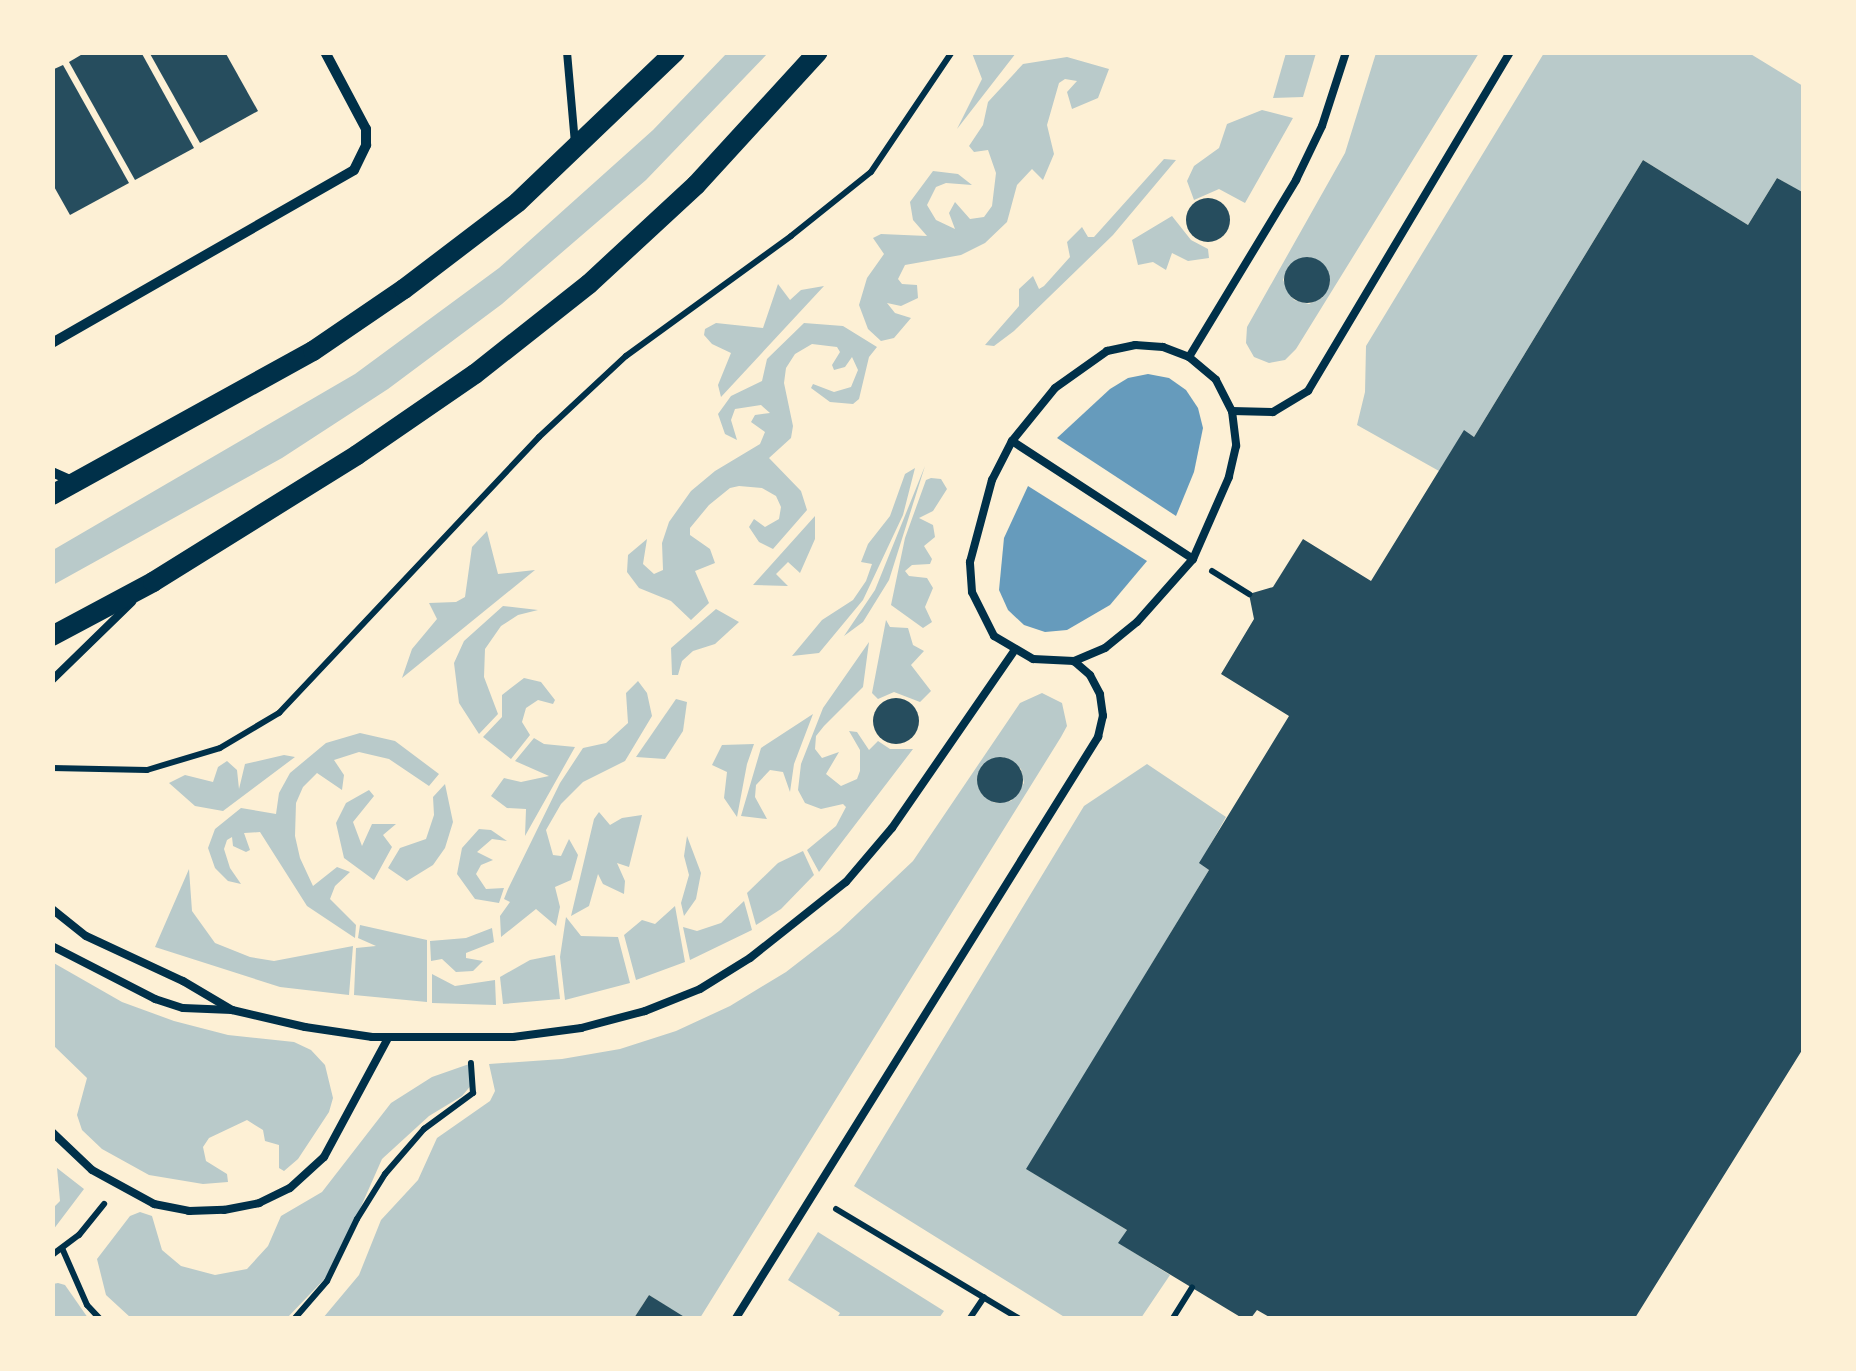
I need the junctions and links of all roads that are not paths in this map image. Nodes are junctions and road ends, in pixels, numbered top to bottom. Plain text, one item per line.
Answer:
1 (325, 52) edge
2 (567, 52) edge
3 (675, 52) edge
4 (818, 52) edge
5 (1346, 52) edge
6 (1510, 52) edge
7 (575, 152) junction
8 (52, 343) edge
9 (1189, 358) junction
10 (1232, 411) junction
11 (1012, 441) junction
12 (52, 472) edge
13 (75, 482) junction
14 (52, 495) edge
15 (1192, 559) junction
16 (153, 582) junction
17 (52, 636) edge
18 (1014, 652) junction
19 (1074, 660) junction
20 (52, 680) edge
21 (52, 909) edge
22 (52, 946) edge
23 (232, 1010) junction
24 (388, 1038) junction
25 (52, 1132) edge
26 (736, 1318) edge

1 - 8 street
2 - 7 lane
3 - 7 main road
4 - 16 main road
5 - 9 lane
6 - 10 lane
7 - 13 main road
9 - 10 lane
9 - 11 lane
10 - 15 lane
11 - 15 lane
11 - 18 lane
12 - 13 street
13 - 14 main road
15 - 19 lane
16 - 17 main road
16 - 20 lane
18 - 19 lane
18 - 24 lane
19 - 26 lane
21 - 23 lane
22 - 23 lane
23 - 24 lane
24 - 25 lane

